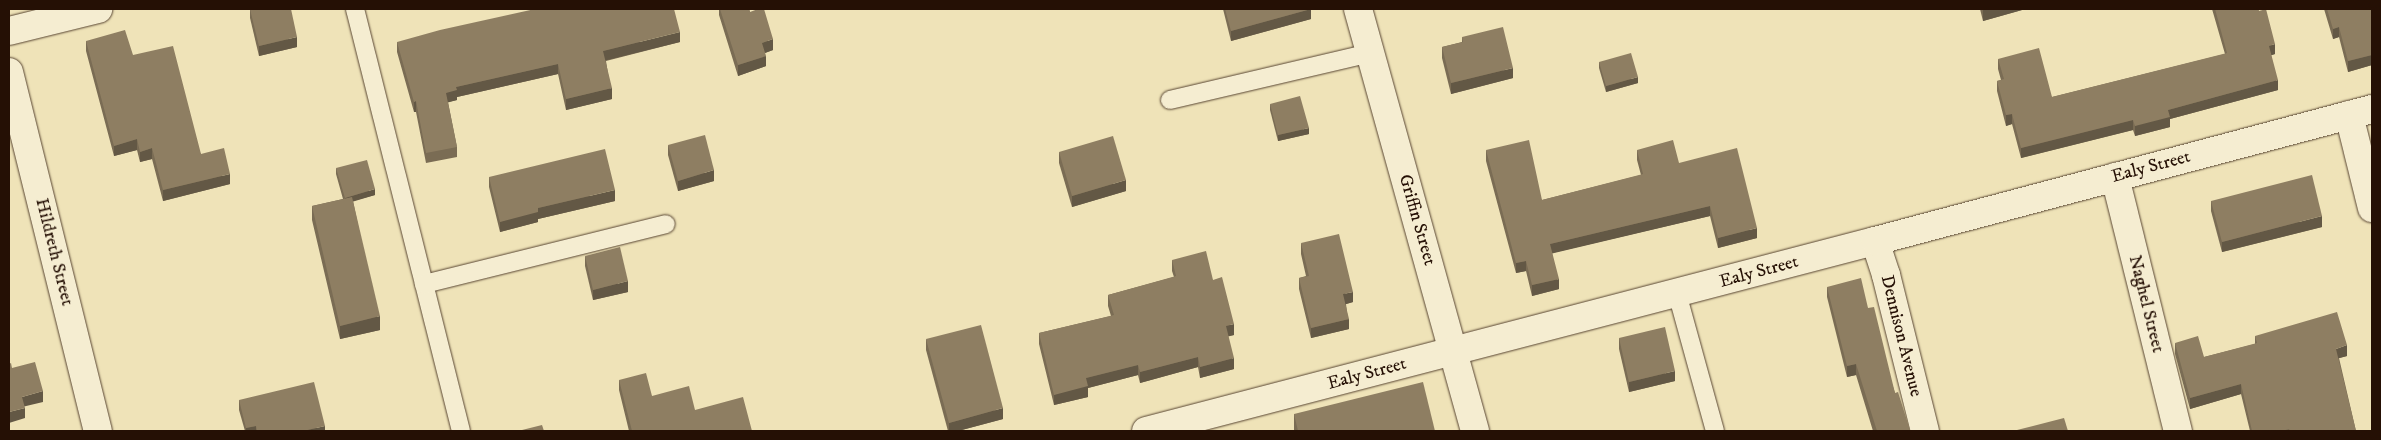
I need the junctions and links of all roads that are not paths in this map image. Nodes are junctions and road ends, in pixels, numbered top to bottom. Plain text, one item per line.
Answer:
1 (98, 9) edge
2 (355, 9) edge
3 (1358, 9) edge
4 (9, 31) edge
5 (1370, 53) junction
6 (9, 72) edge
7 (1170, 100) dead end
8 (2361, 112) edge
9 (2115, 177) junction
10 (2372, 208) edge
11 (666, 224) dead end
12 (1875, 241) junction
13 (424, 284) junction
14 (1678, 293) junction
15 (1454, 351) junction
16 (98, 431) edge
17 (461, 431) edge
18 (1146, 431) edge
19 (1475, 431) edge
20 (1715, 431) edge
21 (1925, 431) edge
22 (2178, 431) edge

1 - 4 street
2 - 13 lane
3 - 5 street, Griffin Street
5 - 7 lane
5 - 15 street, Griffin Street
6 - 16 street, Hildreth Street
8 - 9 street, Ealy Street
8 - 10 street
9 - 12 street, Ealy Street
9 - 22 street, Naghel Street
11 - 13 lane
12 - 14 street, Ealy Street
12 - 21 street, Dennison Avenue
13 - 17 lane
14 - 15 street, Ealy Street
14 - 20 lane
15 - 18 street, Ealy Street
15 - 19 street, Griffin Street

